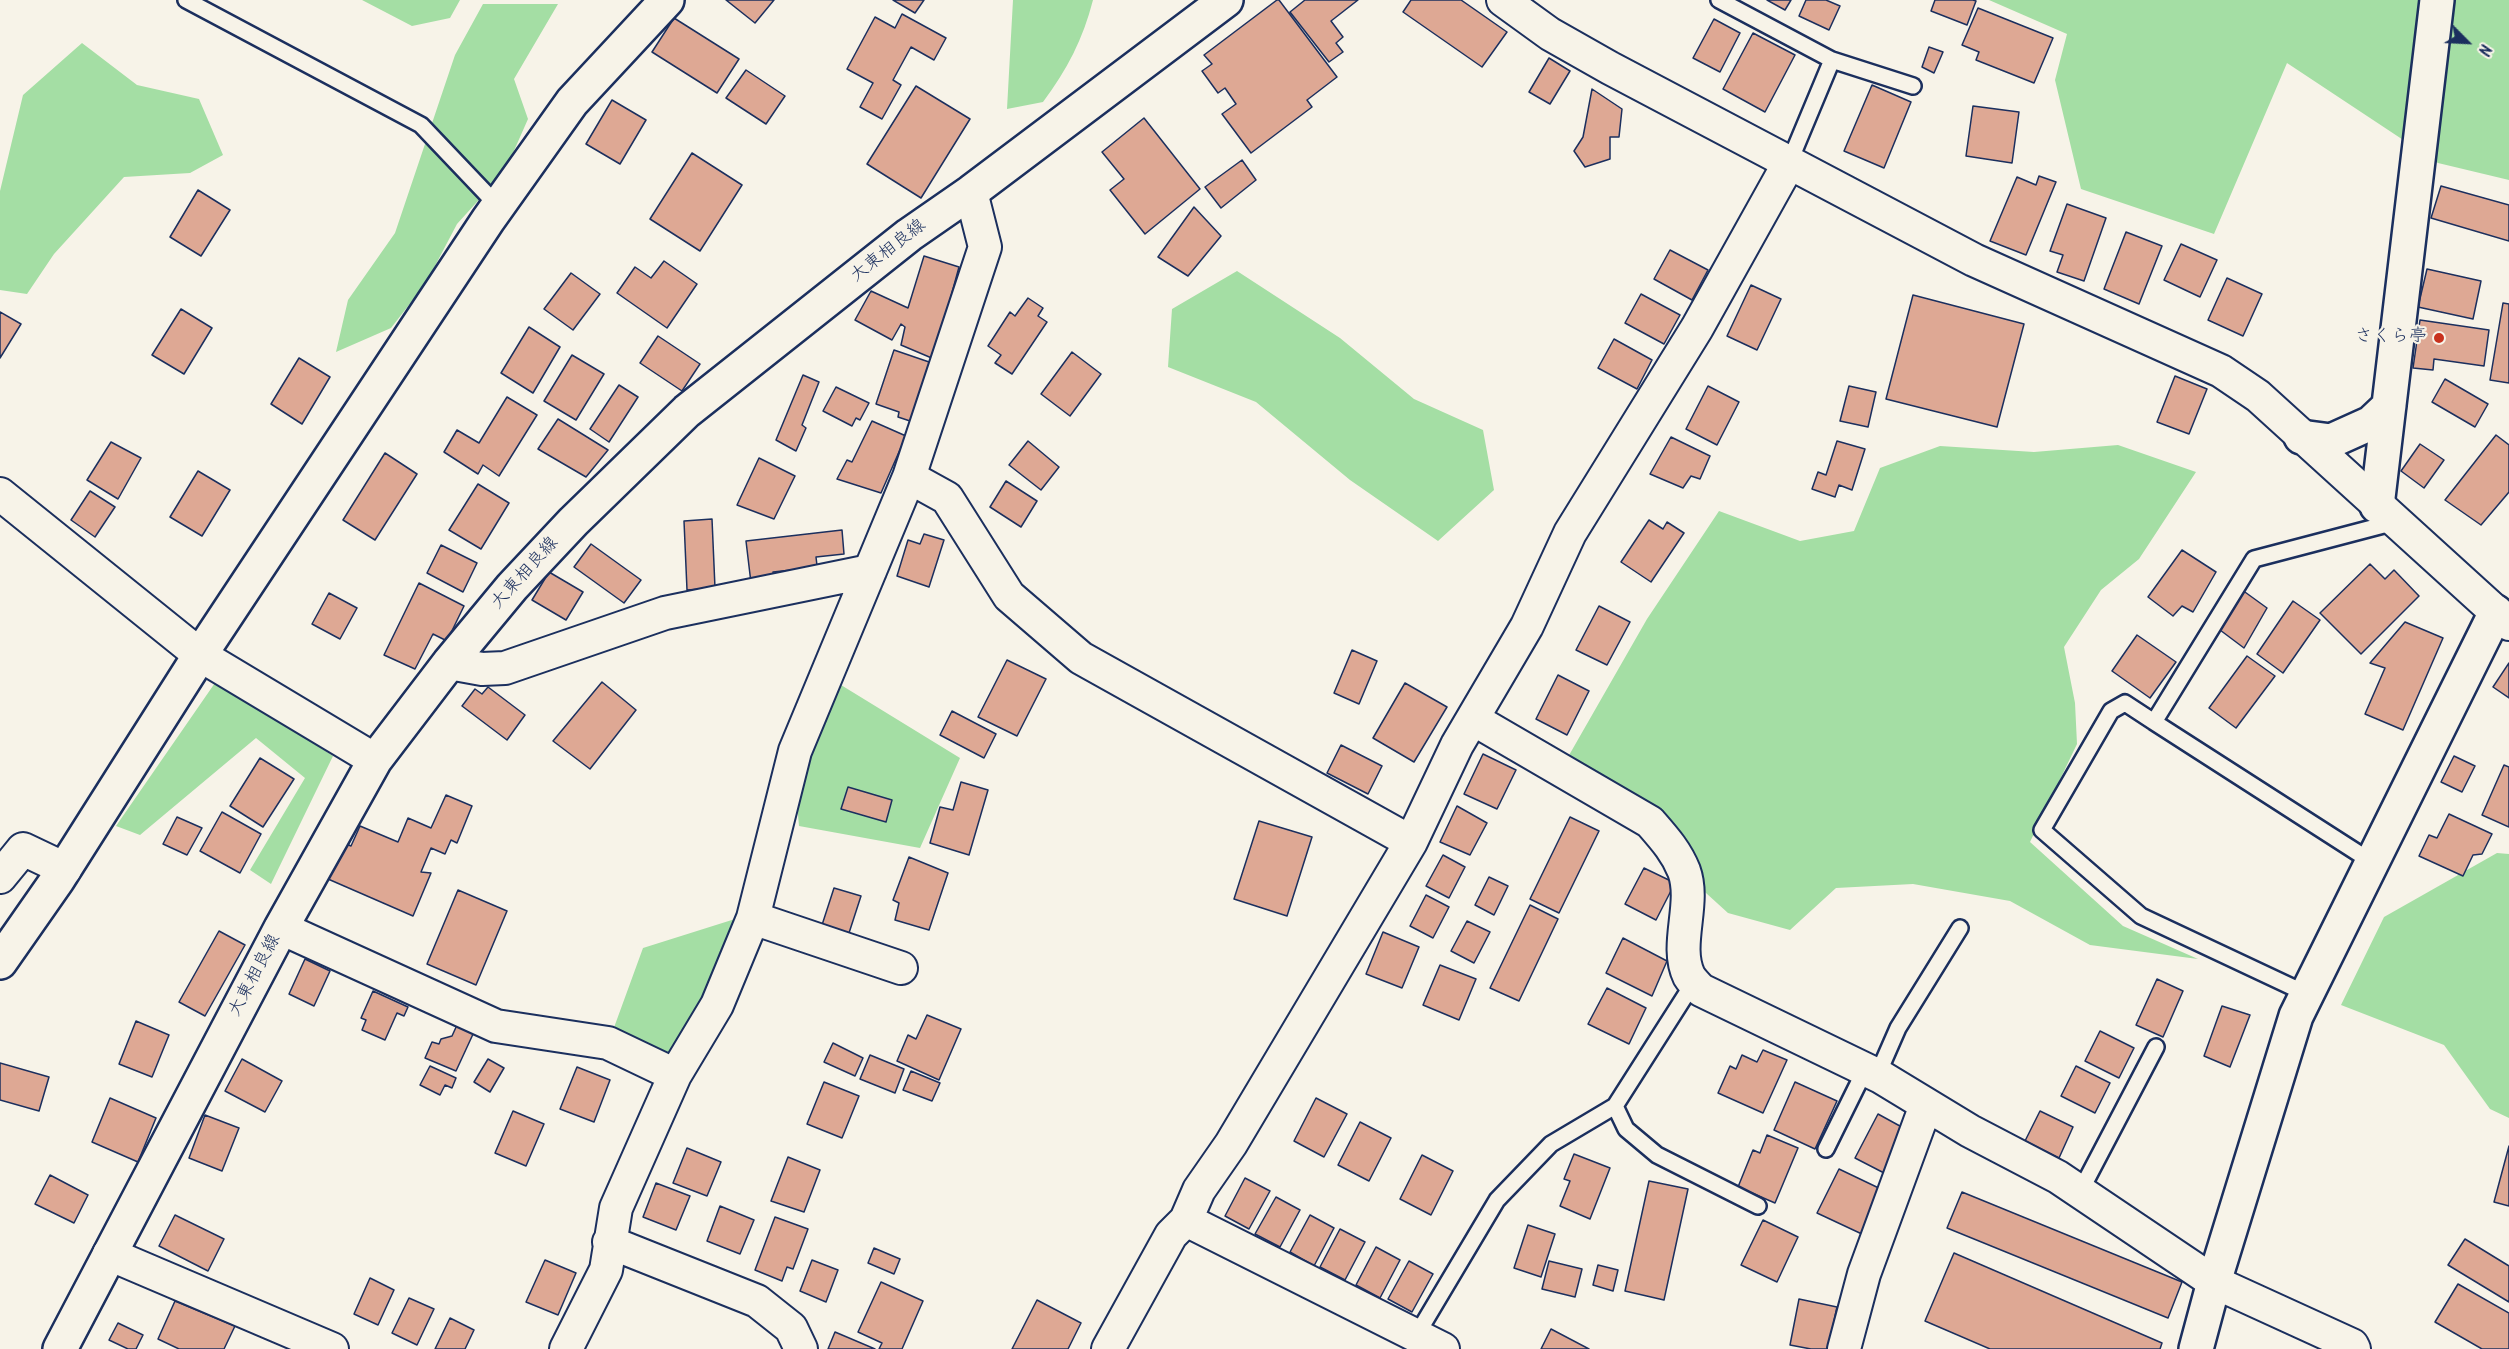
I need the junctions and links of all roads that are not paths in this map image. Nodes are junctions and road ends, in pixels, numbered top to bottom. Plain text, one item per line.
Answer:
1 (186, 0) edge
2 (667, 0) edge
3 (1226, 0) edge
4 (1503, 0) edge
5 (1719, 0) edge
6 (2437, 0) edge
7 (1832, 60) junction
8 (1913, 86) dead end
9 (1789, 163) junction
10 (971, 192) junction
11 (498, 206) junction
12 (2389, 406) junction
13 (2301, 437) junction
14 (909, 477) junction
15 (0, 494) edge
16 (2386, 514) junction
17 (870, 571) junction
18 (2502, 618) edge
19 (200, 655) junction
20 (448, 663) junction
21 (1473, 718) junction
22 (2154, 722) junction
23 (375, 760) junction
24 (1411, 842) junction
25 (2372, 862) junction
26 (65, 869) junction
27 (0, 877) edge
28 (753, 918) junction
29 (281, 928) junction
30 (1960, 928) dead end
31 (0, 962) edge
32 (901, 968) dead end
33 (1694, 982) junction
34 (2307, 994) junction
35 (2156, 1047) dead end
36 (1871, 1073) junction
37 (675, 1075) junction
38 (1926, 1105) junction
39 (1615, 1106) junction
40 (1826, 1149) dead end
41 (2080, 1192) junction
42 (1758, 1206) dead end
43 (1186, 1220) junction
44 (609, 1242) junction
45 (109, 1254) junction
46 (2214, 1282) junction
47 (1429, 1342) edge
48 (60, 1349) edge
49 (332, 1349) edge
50 (566, 1349) edge
51 (801, 1349) edge
52 (1108, 1349) edge
53 (1844, 1349) edge
54 (2196, 1349) edge
55 (2354, 1349) edge

1 - 11 lane
2 - 11 street
3 - 10 street, 大東相良線
4 - 9 street
5 - 7 lane
6 - 12 street
7 - 8 lane
7 - 9 lane
9 - 13 street
9 - 21 street
10 - 14 street
10 - 20 street, 大東相良線
11 - 19 street
12 - 13 street
12 - 16 street
13 - 16 street
14 - 17 street
14 - 24 street
15 - 19 street
16 - 18 street
16 - 22 lane
17 - 20 street
17 - 28 street
18 - 25 street
19 - 23 street
19 - 26 street
20 - 23 street, 大東相良線
21 - 24 street
21 - 33 street
22 - 25 lane
22 - 34 lane
23 - 29 street, 大東相良線
24 - 43 street
25 - 34 street
26 - 27 street
26 - 31 street
28 - 32 street
28 - 37 street
29 - 37 street
29 - 45 street, 大東相良線
30 - 36 lane
33 - 36 street
33 - 39 lane
34 - 46 street
35 - 41 lane
36 - 38 street
36 - 40 lane
37 - 44 street
38 - 41 street
38 - 53 street
39 - 42 lane
39 - 47 lane
41 - 46 street
43 - 47 street
43 - 52 street
44 - 50 street
44 - 51 street
45 - 48 street, 大東相良線
45 - 49 street
46 - 54 street
46 - 55 street

